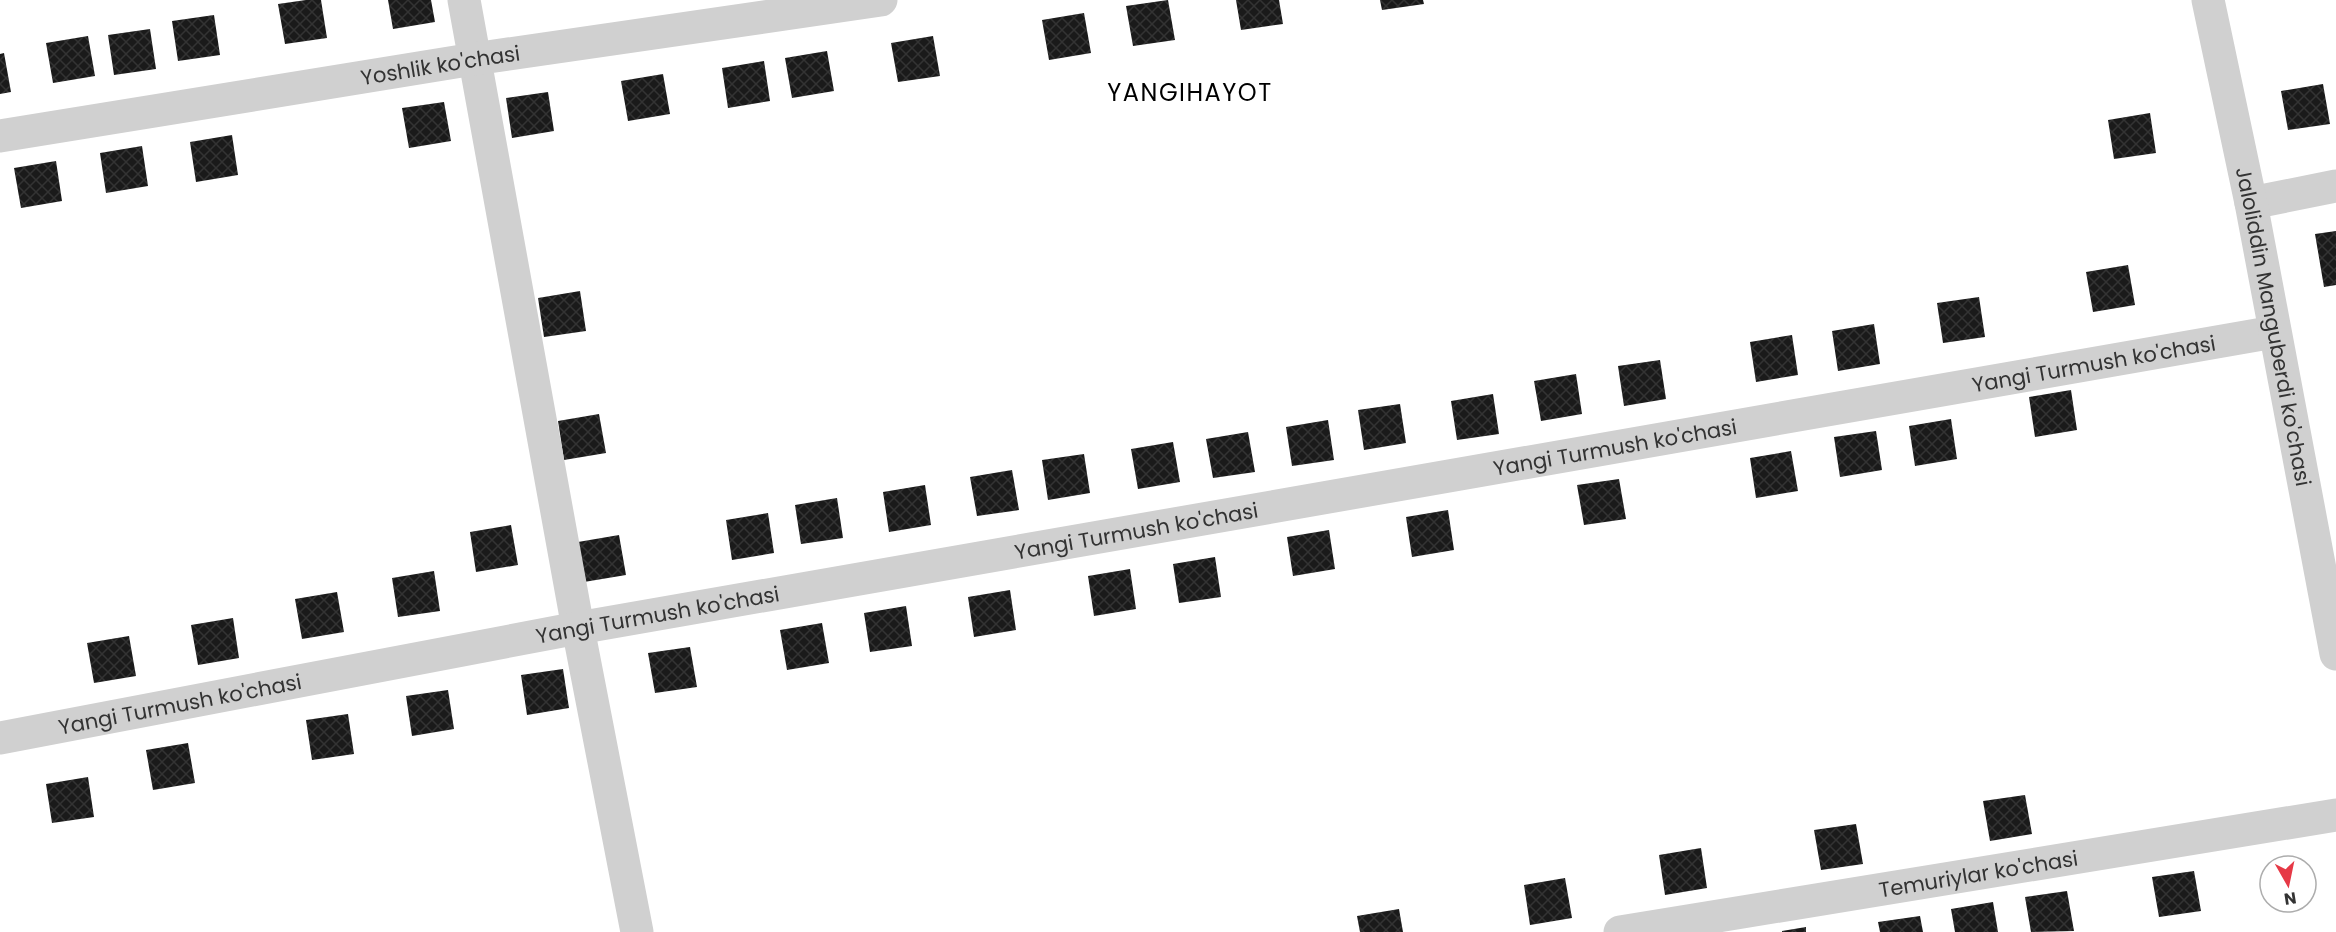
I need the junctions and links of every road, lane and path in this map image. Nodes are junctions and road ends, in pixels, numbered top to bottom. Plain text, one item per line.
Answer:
1 (464, 0) edge
2 (881, 0) edge
3 (2208, 0) edge
4 (474, 59) junction
5 (0, 136) edge
6 (2336, 186) edge
7 (2251, 203) junction
8 (2274, 332) junction
9 (578, 628) junction
10 (2336, 654) edge
11 (0, 738) edge
12 (2336, 815) edge
13 (637, 932) edge
14 (1620, 932) edge

1 - 4 street
2 - 4 street, Yoshlik ko'chasi
3 - 7 street, Jaloliddin Manguberdi ko'chasi
4 - 5 street, Yoshlik ko'chasi
4 - 9 street
6 - 7 street
7 - 8 street, Jaloliddin Manguberdi ko'chasi
8 - 9 street, Yangi Turmush ko'chasi
8 - 10 street, Jaloliddin Manguberdi ko'chasi
9 - 11 street, Yangi Turmush ko'chasi
9 - 13 street
12 - 14 street, Temuriylar ko'chasi

